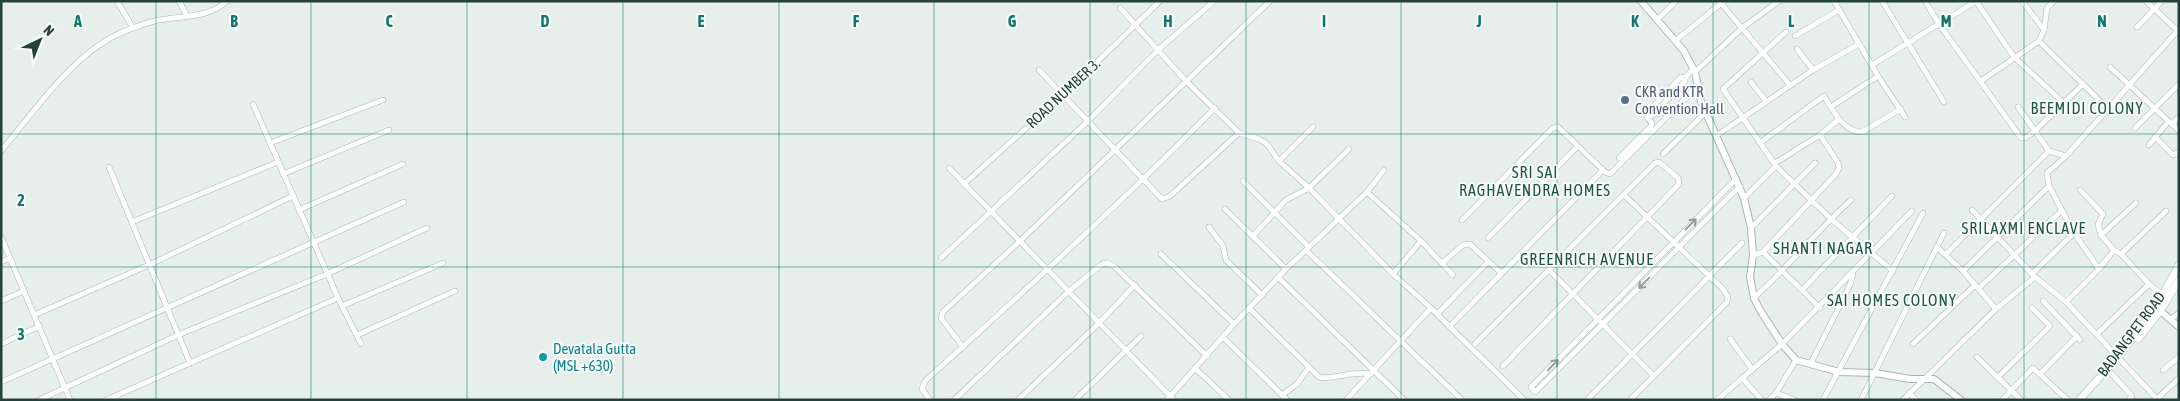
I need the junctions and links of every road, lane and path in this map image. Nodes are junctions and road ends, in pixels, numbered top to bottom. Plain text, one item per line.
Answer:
1 (117, 1) edge
2 (179, 1) edge
3 (227, 1) edge
4 (1160, 1) edge
5 (1214, 1) edge
6 (1270, 1) edge
7 (1641, 1) edge
8 (1676, 1) edge
9 (1779, 1) edge
10 (1834, 1) edge
11 (1882, 1) edge
12 (1925, 1) edge
13 (1976, 1) edge
14 (2022, 1) edge
15 (2054, 1) edge
16 (2146, 1) edge
17 (2162, 1) edge
18 (1721, 2) edge
19 (1120, 8) dead end
20 (2154, 9) junction
21 (1839, 10) junction
22 (187, 16) junction
23 (1657, 20) junction
24 (1136, 24) junction
25 (1939, 24) junction
26 (2137, 27) dead end
27 (133, 28) junction
28 (1742, 28) junction
29 (2044, 30) junction
30 (2178, 30) edge
31 (1786, 32) dead end
32 (1795, 36) dead end
33 (1675, 41) junction
34 (2039, 41) junction
35 (1859, 44) junction
36 (1909, 44) junction
37 (1160, 49) junction
38 (1797, 49) dead end
39 (1762, 54) junction
40 (2014, 57) junction
41 (1872, 65) junction
42 (2110, 66) dead end
43 (1039, 70) dead end
44 (1813, 70) junction
45 (1694, 71) junction
46 (1878, 76) junction
47 (1186, 81) junction
48 (1981, 81) junction
49 (1751, 82) dead end
50 (2179, 84) edge
51 (1790, 85) junction
52 (2082, 85) junction
53 (2129, 85) junction
54 (1698, 86) junction
55 (1063, 95) junction
56 (383, 100) dead end
57 (1766, 102) junction
58 (1944, 102) dead end
59 (2064, 103) junction
60 (252, 104) dead end
61 (1831, 107) junction
62 (2018, 107) dead end
63 (1215, 108) junction
64 (2154, 108) junction
65 (2108, 109) junction
66 (1901, 110) junction
67 (1706, 112) junction
68 (1905, 117) dead end
69 (2179, 117) edge
70 (1744, 118) junction
71 (1839, 119) junction
72 (1088, 121) junction
73 (2170, 123) junction
74 (1313, 128) dead end
75 (2135, 128) dead end
76 (389, 130) dead end
77 (2179, 131) edge
78 (2034, 132) junction
79 (1239, 133) junction
80 (1820, 135) junction
81 (1716, 136) junction
82 (2155, 137) junction
83 (1761, 142) junction
84 (270, 143) junction
85 (2149, 145) dead end
86 (1578, 146) junction
87 (1116, 149) junction
88 (1349, 149) dead end
89 (1, 150) edge
90 (2049, 151) junction
91 (2179, 152) edge
92 (1663, 154) dead end
93 (2066, 156) junction
94 (1619, 158) dead end
95 (1279, 161) junction
96 (278, 162) junction
97 (1815, 163) dead end
98 (403, 164) dead end
99 (1776, 164) junction
100 (109, 167) dead end
101 (949, 168) dead end
102 (1384, 170) dead end
103 (1603, 170) junction
104 (283, 174) junction
105 (1145, 179) junction
106 (1736, 179) junction
107 (1243, 181) dead end
108 (964, 184) junction
109 (1795, 184) junction
110 (1740, 186) junction
111 (2049, 186) junction
112 (1309, 188) junction
113 (2080, 190) dead end
114 (1367, 192) junction
115 (1624, 195) junction
116 (293, 196) junction
117 (1892, 196) dead end
118 (1744, 198) junction
119 (1813, 200) junction
120 (1851, 200) dead end
121 (404, 202) dead end
122 (2136, 203) dead end
123 (1225, 209) dead end
124 (299, 210) junction
125 (990, 210) junction
126 (1972, 210) dead end
127 (1274, 211) junction
128 (1912, 211) dead end
129 (2061, 211) junction
130 (2166, 211) dead end
131 (1923, 213) dead end
132 (1340, 217) junction
133 (1981, 218) junction
134 (1647, 219) junction
135 (1831, 219) junction
136 (1462, 220) dead end
137 (132, 222) junction
138 (1209, 227) dead end
139 (426, 228) dead end
140 (1751, 228) junction
141 (2074, 232) junction
142 (1944, 233) dead end
143 (2101, 235) junction
144 (1253, 236) junction
145 (1853, 236) junction
146 (1998, 236) junction
147 (1, 237) edge
148 (1488, 238) dead end
149 (1020, 241) junction
150 (1421, 241) junction
151 (313, 243) junction
152 (1673, 243) junction
153 (1742, 243) dead end
154 (1937, 247) junction
155 (1307, 248) junction
156 (1678, 248) junction
157 (2114, 250) junction
158 (1763, 252) junction
159 (1160, 254) dead end
160 (1872, 254) junction
161 (1946, 254) junction
162 (2121, 254) junction
163 (1753, 255) junction
164 (2015, 255) junction
165 (10, 258) junction
166 (941, 258) dead end
167 (1, 262) edge
168 (1488, 262) junction
169 (1442, 263) junction
170 (149, 264) junction
171 (443, 264) dead end
172 (2179, 265) edge
173 (1286, 269) junction
174 (2099, 269) junction
175 (1048, 270) junction
176 (1549, 270) junction
177 (1783, 271) junction
178 (1893, 271) junction
179 (1963, 271) junction
180 (1500, 272) junction
181 (1854, 273) junction
182 (327, 274) junction
183 (1393, 274) junction
184 (1454, 275) dead end
185 (2034, 275) junction
186 (1709, 277) junction
187 (1278, 278) junction
188 (2179, 280) edge
189 (2149, 284) junction
190 (1135, 285) junction
191 (1977, 286) junction
192 (1802, 290) junction
193 (24, 291) junction
194 (455, 291) dead end
195 (1069, 291) junction
196 (1262, 295) junction
197 (2163, 295) junction
198 (1572, 296) junction
199 (338, 298) junction
200 (1754, 298) junction
201 (1, 301) edge
202 (2043, 302) dead end
203 (2066, 302) junction
204 (342, 306) junction
205 (167, 308) junction
206 (1249, 308) junction
207 (1431, 308) junction
208 (1820, 308) junction
209 (2032, 308) dead end
210 (2158, 308) junction
211 (1996, 309) junction
212 (2179, 313) edge
213 (1437, 314) junction
214 (34, 315) junction
215 (2171, 319) junction
216 (1597, 320) junction
217 (1099, 323) junction
218 (1234, 324) junction
219 (40, 326) junction
220 (1449, 326) junction
221 (1602, 326) junction
222 (2179, 327) edge
223 (2097, 334) junction
224 (178, 335) junction
225 (357, 335) junction
226 (1141, 336) dead end
227 (1223, 337) junction
228 (1730, 339) dead end
229 (1402, 342) junction
230 (1, 344) edge
231 (361, 344) dead end
232 (1474, 344) dead end
233 (1782, 344) junction
234 (1913, 344) dead end
235 (963, 347) junction
236 (1126, 350) junction
237 (1632, 355) junction
238 (1206, 356) junction
239 (1977, 357) dead end
240 (2179, 357) edge
241 (52, 358) junction
242 (2119, 358) junction
243 (1796, 360) junction
244 (190, 363) junction
245 (1811, 363) junction
246 (1503, 366) dead end
247 (1308, 367) junction
248 (1196, 369) junction
249 (1752, 370) junction
250 (2163, 370) dead end
251 (1373, 372) junction
252 (1839, 372) junction
253 (2110, 372) junction
254 (1875, 373) junction
255 (2040, 374) junction
256 (1653, 375) junction
257 (1998, 377) junction
258 (1742, 378) junction
259 (1926, 378) junction
260 (2179, 378) edge
261 (1, 382) edge
262 (65, 388) junction
263 (2012, 390) junction
264 (1776, 393) junction
265 (1909, 394) junction
266 (1282, 395) junction
267 (1170, 399) edge
268 (2158, 399) edge
269 (39, 400) edge
270 (70, 400) edge
271 (106, 400) edge
272 (930, 400) edge
273 (954, 400) edge
274 (1018, 400) edge
275 (1074, 400) edge
276 (1229, 400) edge
277 (1287, 400) edge
278 (1346, 400) edge
279 (1404, 400) edge
280 (1462, 400) edge
281 (1524, 400) edge
282 (1587, 400) edge
283 (1630, 400) edge
284 (1717, 400) edge
285 (1762, 400) edge
286 (1768, 400) edge
287 (1795, 400) edge
288 (1823, 400) edge
289 (1861, 400) edge
290 (1903, 400) edge
291 (1916, 400) edge
292 (1961, 400) edge
293 (2002, 400) edge
294 (2021, 400) edge
295 (2068, 400) edge
296 (2079, 400) edge
297 (2084, 400) edge
298 (2129, 400) edge

1 - 27 street
2 - 22 street
3 - 22 street
4 - 24 street, ROAD NUMBER 3.
5 - 37 street
6 - 47 street
7 - 23 street
8 - 23 street
9 - 28 street
10 - 21 street
11 - 36 street
12 - 25 street
13 - 25 street
13 - 40 street
14 - 29 street
15 - 29 street
16 - 20 street
17 - 20 street
18 - 28 street
18 - 33 street
19 - 24 street
20 - 26 street
20 - 30 street
21 - 32 street
21 - 35 street
22 - 27 street
23 - 33 street
24 - 37 street
24 - 55 street, ROAD NUMBER 3.
25 - 36 street
25 - 48 street
27 - 89 street
28 - 39 street
28 - 45 street
29 - 34 street
30 - 53 street
31 - 39 street
33 - 45 street
34 - 40 street
34 - 52 street
35 - 41 street
35 - 44 street
36 - 41 street
36 - 58 street
37 - 47 street
37 - 72 street
38 - 44 street
39 - 51 street
39 - 70 street
40 - 48 street
40 - 59 street
41 - 46 street
42 - 53 street
43 - 55 street
44 - 51 street
45 - 54 street
45 - 94 street
46 - 61 street
46 - 66 street
47 - 63 street
47 - 87 street
48 - 78 street
49 - 57 street
50 - 64 street
51 - 57 street
52 - 59 street
52 - 65 street
53 - 64 street
53 - 65 street
54 - 67 street
54 - 103 street
55 - 72 street
55 - 108 street, ROAD NUMBER 3.
56 - 84 street
57 - 70 street
59 - 78 street
60 - 84 street
61 - 71 street
61 - 83 street
62 - 78 street
63 - 79 street
63 - 105 street
64 - 73 street
64 - 75 street
65 - 93 street
66 - 68 street
66 - 71 street
67 - 81 street
67 - 92 street
69 - 73 street
70 - 81 street
70 - 83 street
71 - 80 street
72 - 87 street
72 - 125 street
73 - 77 street
73 - 82 street
74 - 95 street
76 - 104 street
78 - 90 street
79 - 95 street
79 - 105 street
80 - 99 street
80 - 119 street
81 - 106 street
82 - 85 street
82 - 91 street
83 - 99 street
84 - 96 street
86 - 103 street
86 - 136 street
86 - 148 street
87 - 105 street
87 - 149 street
88 - 112 street
90 - 93 street
90 - 133 street
93 - 111 street
95 - 112 street
96 - 104 street
96 - 137 street
97 - 109 street
98 - 124 street
99 - 109 street
99 - 118 street
100 - 137 street
101 - 108 street
102 - 114 street
103 - 180 street
104 - 116 street
105 - 175 street
106 - 110 street
152 -> 106 street
107 - 127 street
108 - 125 street
109 - 119 street
109 - 140 street
110 - 118 street
110 - 156 street
111 - 129 street
111 - 146 street
112 - 127 street
112 - 132 street
113 - 143 street
114 - 132 street
114 - 150 street
115 - 134 street
115 - 134 street
115 - 176 street
116 - 124 street
116 - 170 street
117 - 145 street
118 - 140 street
119 - 135 street
119 - 158 street
120 - 135 street
121 - 151 street
122 - 143 street
123 - 144 street
124 - 151 street
125 - 149 street
125 - 166 street
126 - 133 street
127 - 144 street
127 - 155 street
128 - 160 street
129 - 141 street
129 - 164 street
130 - 162 street
131 - 178 street
132 - 155 street
132 - 183 street
133 - 146 street
133 - 161 street
134 - 152 street
134 - 198 street
135 - 145 street
135 - 177 street
137 - 170 street
138 - 196 street
139 - 182 street
140 - 163 street
141 - 174 street
141 - 185 street
142 - 154 street
143 - 157 street
144 - 173 street
145 - 160 street
145 - 192 street
146 - 164 street
146 - 179 street
147 - 165 street
149 - 175 street
149 - 235 street
150 - 169 street
150 - 183 street
151 - 182 street
151 - 205 street
152 - 156 street
152 - 216 street
153 - 186 street
154 - 161 street
154 - 254 street
155 - 173 street
155 - 229 street
156 - 186 street
156 -> 221 street
157 - 162 street
157 - 174 street
158 - 163 street
158 - 177 street
159 - 218 street
160 - 178 street
160 - 181 street
161 - 179 street
162 - 189 street
163 - 200 street
164 - 185 street
164 - 191 street
165 - 167 street
165 - 193 street
168 - 169 street
168 - 180 street
168 - 213 street
169 - 184 street
170 - 205 street
170 - 214 street
171 - 204 street
172 - 197 main road, BADANGPET ROAD
173 - 187 street
174 - 203 street
175 - 195 street
175 - 235 street
176 - 198 street
176 - 232 street
177 - 192 street
177 - 200 street
178 - 252 street
179 - 191 street
180 - 220 street
181 - 208 street
181 - 245 street
182 - 199 street
182 - 224 street
183 - 207 street
185 - 203 street
185 - 211 street
186 - 237 street
186 - 256 street
187 - 196 street
187 - 251 street
188 - 210 main road, BADANGPET ROAD
189 - 197 street
189 - 223 street
190 - 195 street
190 - 217 street
190 - 238 street
191 - 211 street
191 - 234 street
192 - 208 street
193 - 201 street
193 - 214 street
194 - 225 street
195 - 217 street
195 - 273 street
196 - 206 street
197 - 210 main road, BADANGPET ROAD
198 - 216 street
198 - 246 street
199 - 204 street
199 - 244 street
200 - 233 street
202 - 255 street
203 - 223 street
204 - 225 street
205 - 224 street
205 - 241 street
206 - 218 street
206 - 247 street
207 - 213 street
207 - 229 street
208 - 233 street
209 - 257 street
210 - 215 street
210 - 242 main road, BADANGPET ROAD
211 - 259 street
212 - 215 street
213 - 220 street
214 - 219 street
215 - 222 street
216 - 221 street
221 -> 216 street
217 - 236 street
217 - 274 street
218 - 227 street
219 - 230 street
219 - 241 street
220 - 281 street
221 - 237 street
223 - 242 street
224 - 244 street
224 - 262 street
225 - 231 street
226 - 236 street
227 - 238 street
227 - 266 street
228 - 249 street
229 - 251 street
229 - 280 street
233 - 243 street
233 - 249 street
235 - 272 street
236 - 267 street
236 - 275 street
237 - 256 street
237 - 282 street
238 - 248 street
239 - 257 street
240 - 250 street
241 - 261 street
241 - 262 street
242 - 253 main road, BADANGPET ROAD
242 - 268 street
242 - 296 main road, BADANGPET ROAD
243 - 245 street
243 - 264 street
244 - 271 street
245 - 252 street
247 - 251 street
247 - 266 street
248 - 267 street
248 - 276 street
249 - 258 street
251 - 278 street
251 - 279 street
252 - 254 street
252 - 288 street
253 - 297 main road, BADANGPET ROAD
253 - 298 street
254 - 259 street
254 - 289 street
255 - 263 street
255 - 295 street
256 - 283 street
257 - 263 street
258 - 284 street
258 - 285 street
259 - 265 street
259 - 292 street
260 - 268 street
262 - 269 street
262 - 270 street
263 - 293 street
263 - 294 street
264 - 286 street
264 - 287 street
265 - 290 street
265 - 291 street
266 - 277 street

